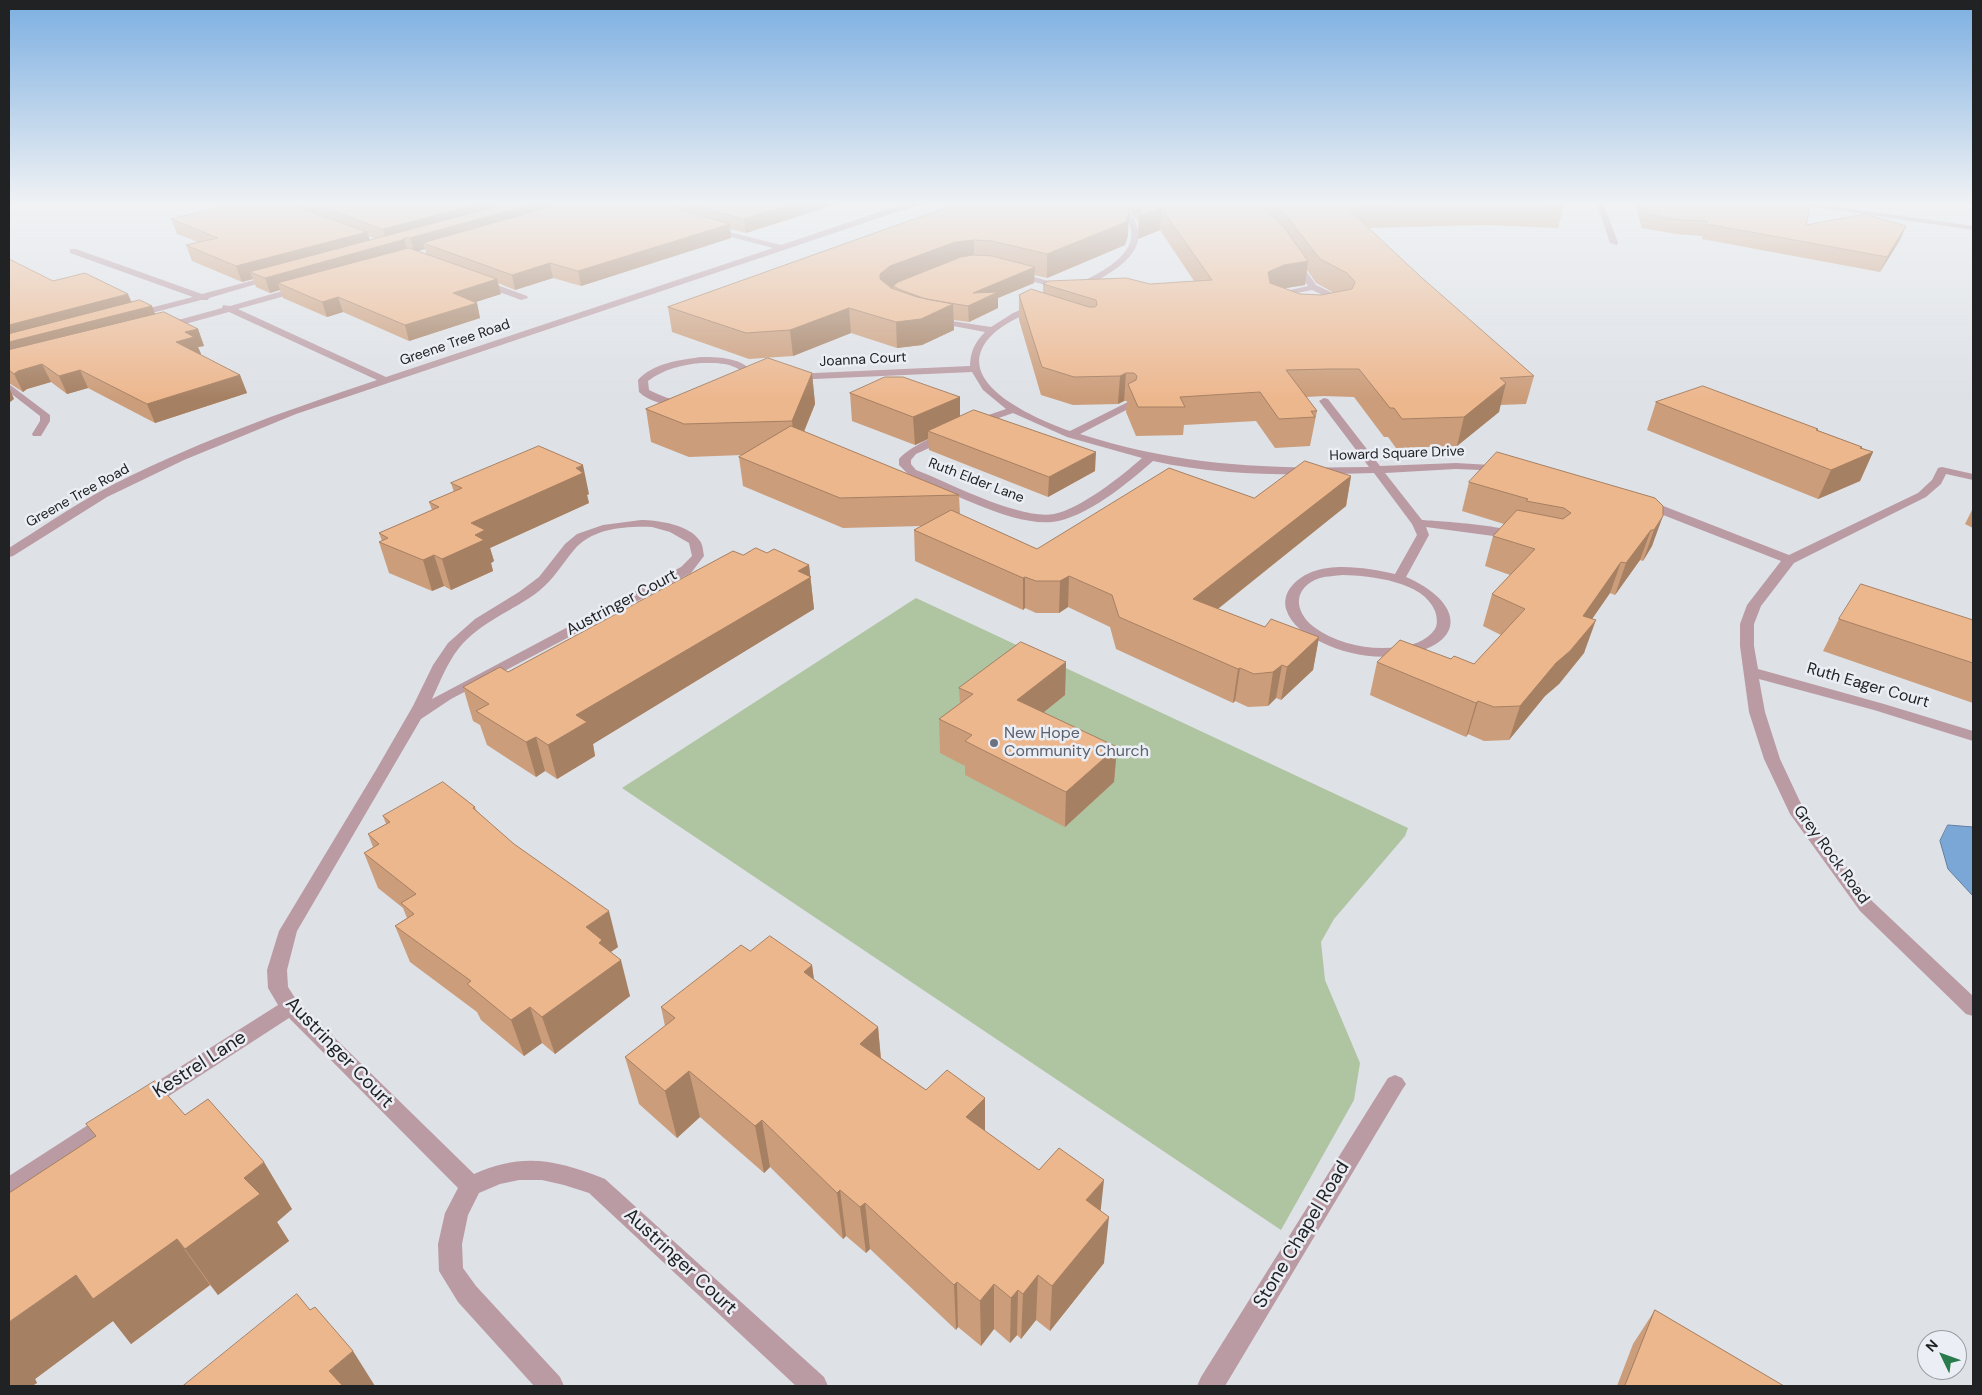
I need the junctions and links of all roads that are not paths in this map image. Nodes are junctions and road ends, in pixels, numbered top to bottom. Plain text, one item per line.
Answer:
1 (118, 267) edge
2 (724, 267) edge
3 (1114, 267) edge
4 (1298, 267) edge
5 (1001, 271) edge
6 (285, 274) edge
7 (468, 278) edge
8 (312, 286) edge
9 (1313, 287) junction
10 (1074, 289) junction
11 (202, 297) junction
12 (524, 298) dead end
13 (1270, 304) edge
14 (229, 309) junction
15 (1029, 309) junction
16 (1336, 314) edge
17 (1047, 315) edge
18 (126, 317) edge
19 (925, 318) edge
20 (153, 329) edge
21 (992, 330) junction
22 (975, 369) junction
23 (782, 378) edge
24 (758, 379) joint
25 (386, 381) junction
26 (9, 387) edge
27 (1324, 401) dead end
28 (1128, 405) dead end
29 (1014, 410) junction
30 (37, 434) dead end
31 (1071, 435) junction
32 (1149, 458) junction
33 (1519, 469) edge
34 (1377, 470) junction
35 (1973, 476) edge
36 (1634, 498) edge
37 (1418, 523) junction
38 (1529, 538) edge
39 (9, 552) edge
40 (1789, 560) junction
41 (1399, 579) junction
42 (1752, 672) junction
43 (416, 716) junction
44 (1973, 736) edge
45 (290, 1007) junction
46 (1973, 1008) edge
47 (1394, 1084) dead end
48 (471, 1186) junction
49 (9, 1188) edge
50 (551, 1386) edge
51 (815, 1386) edge
52 (1210, 1386) edge

1 - 11 street
2 - 25 street, Greene Tree Road
3 - 10 street
4 - 9 street
5 - 10 street
6 - 11 street
7 - 12 street
8 - 14 street
9 - 13 street
9 - 16 street
10 - 15 street
11 - 14 street
11 - 18 street
14 - 20 street
14 - 25 street
15 - 17 street
15 - 21 street
19 - 21 street
21 - 22 street
22 - 23 street, Joanna Court
22 - 29 street, Howard Square Drive
24 - 24 street
25 - 39 street, Greene Tree Road
26 - 30 street
27 - 34 street
28 - 31 street
29 - 31 street, Howard Square Drive
29 - 32 street, Ruth Elder Lane
31 - 32 street, Howard Square Drive
32 - 34 street, Howard Square Drive
33 - 34 street, Howard Square Drive
34 - 37 street
35 - 40 street, Grey Rock Road
36 - 40 street
37 - 38 street
37 - 41 street
40 - 42 street, Grey Rock Road
41 - 41 street
42 - 44 street, Ruth Eager Court
42 - 46 street, Grey Rock Road
43 - 43 street, Austringer Court
43 - 45 street, Austringer Court
45 - 48 street, Austringer Court
45 - 49 street, Kestrel Lane
47 - 52 street, Stone Chapel Road
48 - 50 street
48 - 51 street, Austringer Court

